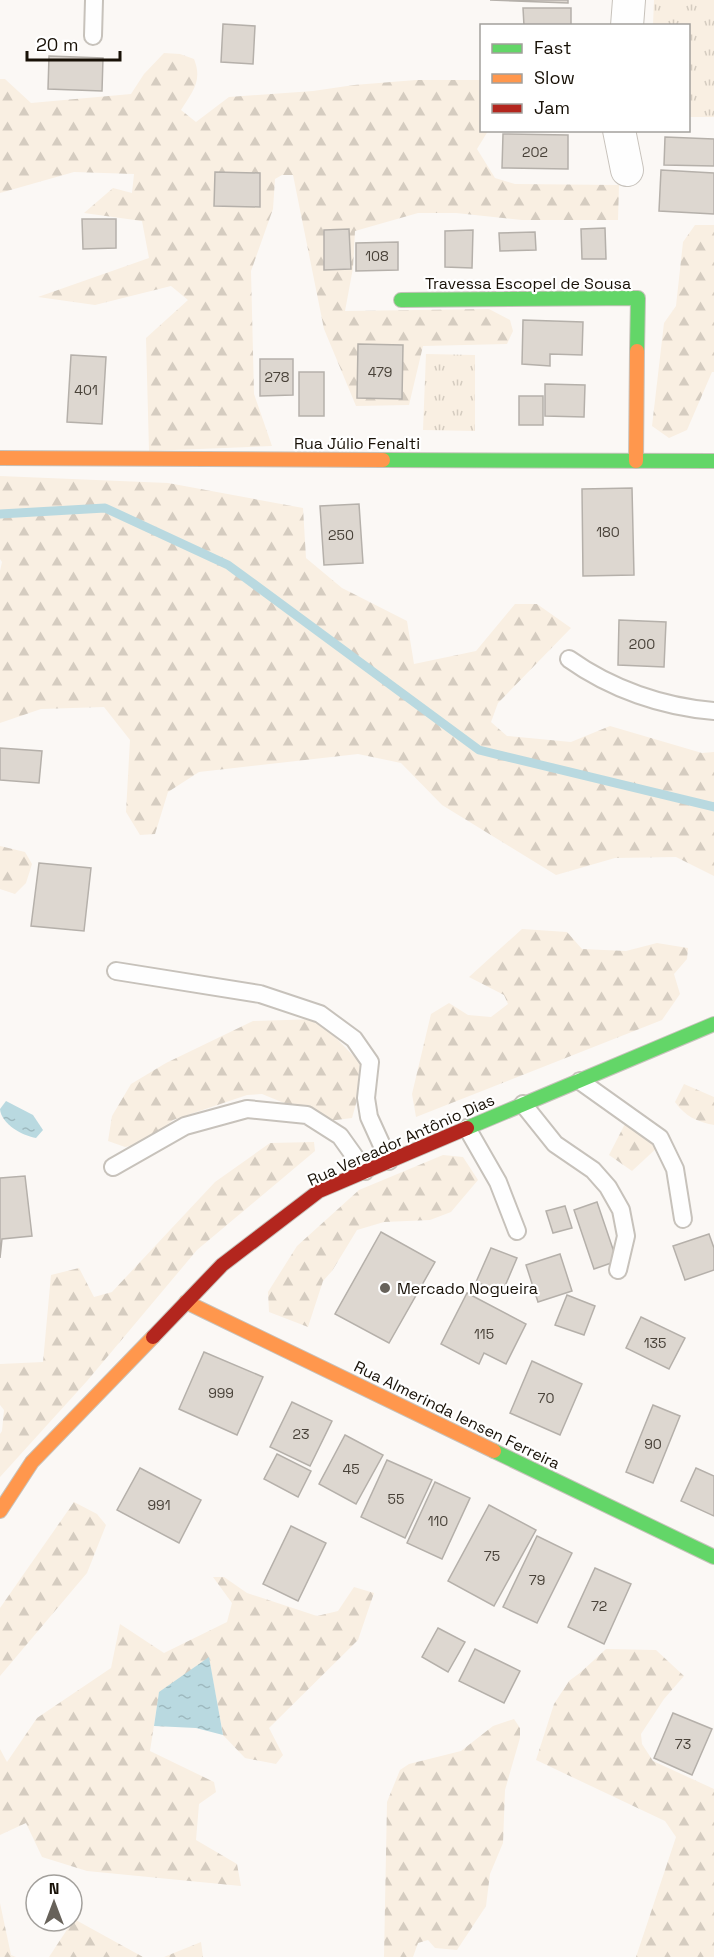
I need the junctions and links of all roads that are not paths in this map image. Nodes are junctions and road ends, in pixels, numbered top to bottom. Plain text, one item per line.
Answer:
1 (94, 0) edge
2 (628, 0) edge
3 (627, 24) edge
4 (93, 36) dead end
5 (619, 132) edge
6 (627, 170) dead end
7 (401, 300) dead end
8 (0, 458) edge
9 (636, 460) junction
10 (714, 460) edge
11 (569, 659) dead end
12 (714, 711) edge
13 (116, 971) dead end
14 (714, 1024) edge
15 (580, 1081) junction
16 (523, 1104) junction
17 (467, 1128) junction
18 (388, 1161) junction
19 (112, 1167) dead end
20 (365, 1171) junction
21 (683, 1219) dead end
22 (518, 1231) dead end
23 (618, 1270) dead end
24 (186, 1302) junction
25 (0, 1511) edge
26 (714, 1557) edge

1 - 4 lane
2 - 3 street
5 - 6 street
7 - 9 street, Travessa Escopel de Sousa
8 - 9 street, Rua Júlio Fenalti
9 - 10 street, Rua Júlio Fenalti
11 - 12 lane
13 - 18 lane
14 - 15 street, Rua Vereador Antônio Dias
15 - 16 street, Rua Vereador Antônio Dias
15 - 21 lane
16 - 17 street, Rua Vereador Antônio Dias
16 - 23 lane
17 - 18 street, Rua Vereador Antônio Dias
17 - 22 lane
18 - 20 street, Rua Vereador Antônio Dias
19 - 20 lane
20 - 24 street, Rua Vereador Antônio Dias
24 - 25 street, Rua Vereador Antônio Dias
24 - 26 street, Rua Almerinda Iensen Ferreira

